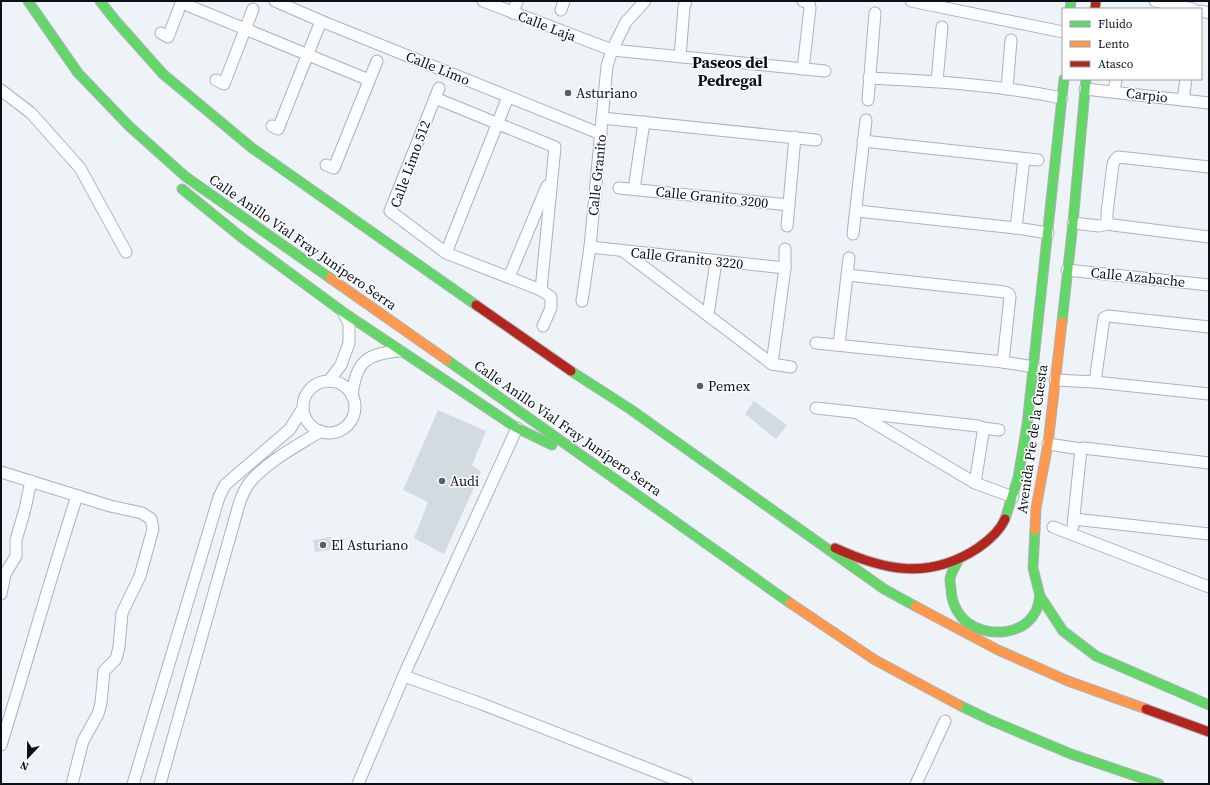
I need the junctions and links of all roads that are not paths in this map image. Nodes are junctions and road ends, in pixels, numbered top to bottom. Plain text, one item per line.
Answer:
1 (28, 1) edge
2 (100, 1) edge
3 (275, 1) edge
4 (483, 1) edge
5 (517, 1) edge
6 (645, 1) edge
7 (686, 1) edge
8 (803, 1) edge
9 (911, 1) edge
10 (1155, 1) edge
11 (182, 2) edge
12 (1179, 3) edge
13 (1191, 8) edge
14 (253, 9) dead end
15 (513, 13) junction
16 (875, 13) dead end
17 (321, 21) junction
18 (942, 26) dead end
19 (245, 29) junction
20 (1062, 32) edge
21 (161, 33) dead end
22 (1011, 40) dead end
23 (612, 50) junction
24 (308, 54) junction
25 (680, 57) junction
26 (377, 61) dead end
27 (803, 70) junction
28 (825, 71) dead end
29 (870, 78) junction
30 (216, 80) dead end
31 (369, 80) junction
32 (1064, 80) edge
33 (1116, 80) edge
34 (1186, 80) edge
35 (937, 81) junction
36 (1086, 84) edge
37 (1007, 89) junction
38 (1, 90) edge
39 (1114, 92) junction
40 (508, 97) junction
41 (1062, 98) junction
42 (868, 100) dead end
43 (1184, 100) junction
44 (1209, 103) edge
45 (602, 118) junction
46 (866, 120) dead end
47 (644, 122) junction
48 (498, 124) junction
49 (272, 126) dead end
50 (130, 127) junction
51 (601, 134) junction
52 (795, 137) junction
53 (816, 140) dead end
54 (863, 140) junction
55 (1024, 159) junction
56 (1038, 160) dead end
57 (155, 162) dead end
58 (326, 165) dead end
59 (1209, 167) edge
60 (551, 177) junction
61 (175, 184) dead end
62 (619, 188) dead end
63 (634, 189) junction
64 (789, 205) junction
65 (857, 211) junction
66 (1073, 223) junction
67 (1109, 224) junction
68 (787, 226) dead end
69 (1016, 228) junction
70 (1048, 233) junction
71 (854, 234) dead end
72 (1209, 237) edge
73 (590, 247) junction
74 (786, 249) dead end
75 (623, 251) junction
76 (126, 252) dead end
77 (446, 252) junction
78 (849, 258) dead end
79 (716, 261) junction
80 (785, 268) junction
81 (1067, 270) junction
82 (847, 275) junction
83 (509, 277) junction
84 (1209, 285) edge
85 (541, 290) junction
86 (582, 301) dead end
87 (343, 312) junction
88 (708, 315) junction
89 (543, 326) dead end
90 (1209, 327) edge
91 (816, 343) dead end
92 (840, 345) junction
93 (401, 351) junction
94 (1003, 362) junction
95 (772, 364) junction
96 (790, 367) dead end
97 (1034, 367) junction
98 (1055, 380) junction
99 (329, 381) junction
100 (1095, 382) junction
101 (1209, 394) edge
102 (352, 396) junction
103 (303, 408) junction
104 (816, 408) dead end
105 (855, 412) junction
106 (517, 428) junction
107 (983, 428) junction
108 (999, 430) dead end
109 (321, 431) junction
110 (1048, 444) junction
111 (1081, 449) junction
112 (1209, 463) edge
113 (1, 472) edge
114 (607, 472) junction
115 (31, 481) junction
116 (975, 483) junction
117 (77, 496) junction
118 (1013, 497) junction
119 (1074, 519) junction
120 (1053, 527) dead end
121 (805, 534) junction
122 (1209, 534) edge
123 (1072, 535) junction
124 (959, 560) junction
125 (1209, 587) edge
126 (1, 594) edge
127 (1040, 596) junction
128 (404, 676) junction
129 (1209, 706) edge
130 (945, 721) dead end
131 (1209, 732) edge
132 (1, 745) edge
133 (72, 784) edge
134 (133, 784) edge
135 (160, 784) edge
136 (358, 784) edge
137 (687, 784) edge
138 (916, 784) edge
139 (1158, 784) edge

1 - 50 main road, Calle Anillo Vial Fray Junípero Serra
2 - 121 main road
3 - 17 street, Calle Limo
4 - 15 street, Calle Laja
5 - 15 street
6 - 23 street, Calle Granito
7 - 25 street
8 - 27 street
9 - 20 street
10 - 12 street
11 - 19 street
11 - 21 street
12 - 13 street
14 - 19 street
15 - 23 street, Calle Laja
16 - 29 street
17 - 24 street
17 - 40 street, Calle Limo
18 - 35 street
19 - 24 street
19 - 30 street
22 - 37 street
23 - 25 street
23 - 45 street, Calle Granito
24 - 31 street
24 - 49 street
25 - 27 street
26 - 31 street
27 - 28 street
29 - 35 street
29 - 42 street
31 - 58 street
32 - 41 main road, Avenida Pie de la Cuesta
33 - 39 street
34 - 43 street
35 - 37 street
36 - 39 street, Carpio
36 - 66 main road, Avenida Pie de la Cuesta
37 - 41 street
38 - 76 street
39 - 43 street, Carpio
40 - 48 street
40 - 51 street, Calle Limo
41 - 70 main road, Avenida Pie de la Cuesta
43 - 44 street, Carpio
45 - 47 street
45 - 51 street, Calle Granito
46 - 54 street
47 - 52 street
47 - 63 street
48 - 60 street, Calle Limo 512
48 - 77 street
48 - 77 street, Calle Limo 512
50 - 57 main road
50 - 114 main road, Calle Anillo Vial Fray Junípero Serra
51 - 73 street, Calle Granito
52 - 53 street
52 - 64 street, Calle Granito 3200
54 - 55 street
54 - 65 street
55 - 56 street
55 - 69 street
59 - 67 street
60 - 83 street, Calle Limo 512
60 - 85 street, Calle Limo 512
61 - 87 main road
62 - 63 street, Calle Granito 3200
63 - 64 street, Calle Granito 3200
64 - 68 street, Calle Granito 3200
65 - 69 street
65 - 71 street
66 - 67 street
66 - 81 main road, Avenida Pie de la Cuesta
67 - 72 street
69 - 70 street
70 - 97 main road, Avenida Pie de la Cuesta
73 - 75 street, Calle Granito 3220
73 - 86 street, Calle Granito
74 - 80 street
75 - 79 street, Calle Granito 3220
75 - 88 street
77 - 83 street, Calle Limo 512
78 - 82 street
79 - 80 street, Calle Granito 3220
79 - 88 street
80 - 95 street
81 - 84 street, Calle Azabache
81 - 98 main road, Avenida Pie de la Cuesta
82 - 92 street
82 - 94 street
83 - 85 street, Calle Limo 512
85 - 89 street
87 - 93 main road
87 - 99 street
88 - 95 street
90 - 100 street
91 - 92 street
92 - 94 street
93 - 102 street
93 - 106 main road
94 - 97 street
95 - 96 street
97 - 118 main road, Avenida Pie de la Cuesta
98 - 100 street
98 - 110 main road, Avenida Pie de la Cuesta
99 - 102 street
99 - 103 street
100 - 101 street
102 - 109 street
103 - 109 street
103 - 134 street
104 - 105 street
105 - 107 street
105 - 116 street
106 - 114 main road
106 - 128 street
107 - 108 street
107 - 116 street
109 - 135 street
110 - 111 street
110 - 127 main road, Avenida Pie de la Cuesta
111 - 112 street
111 - 119 street
113 - 115 street
114 - 139 main road, Calle Anillo Vial Fray Junípero Serra
115 - 117 street
115 - 126 street
116 - 118 street
117 - 132 street
117 - 133 street
118 - 124 main road, Avenida Pie de la Cuesta
119 - 122 street
119 - 123 street
120 - 123 street
121 - 124 main road, Avenida Pie de la Cuesta
121 - 131 main road
123 - 125 street
124 - 127 main road
127 - 129 main road, Avenida Pie de la Cuesta
128 - 136 street
128 - 137 street
130 - 138 street

